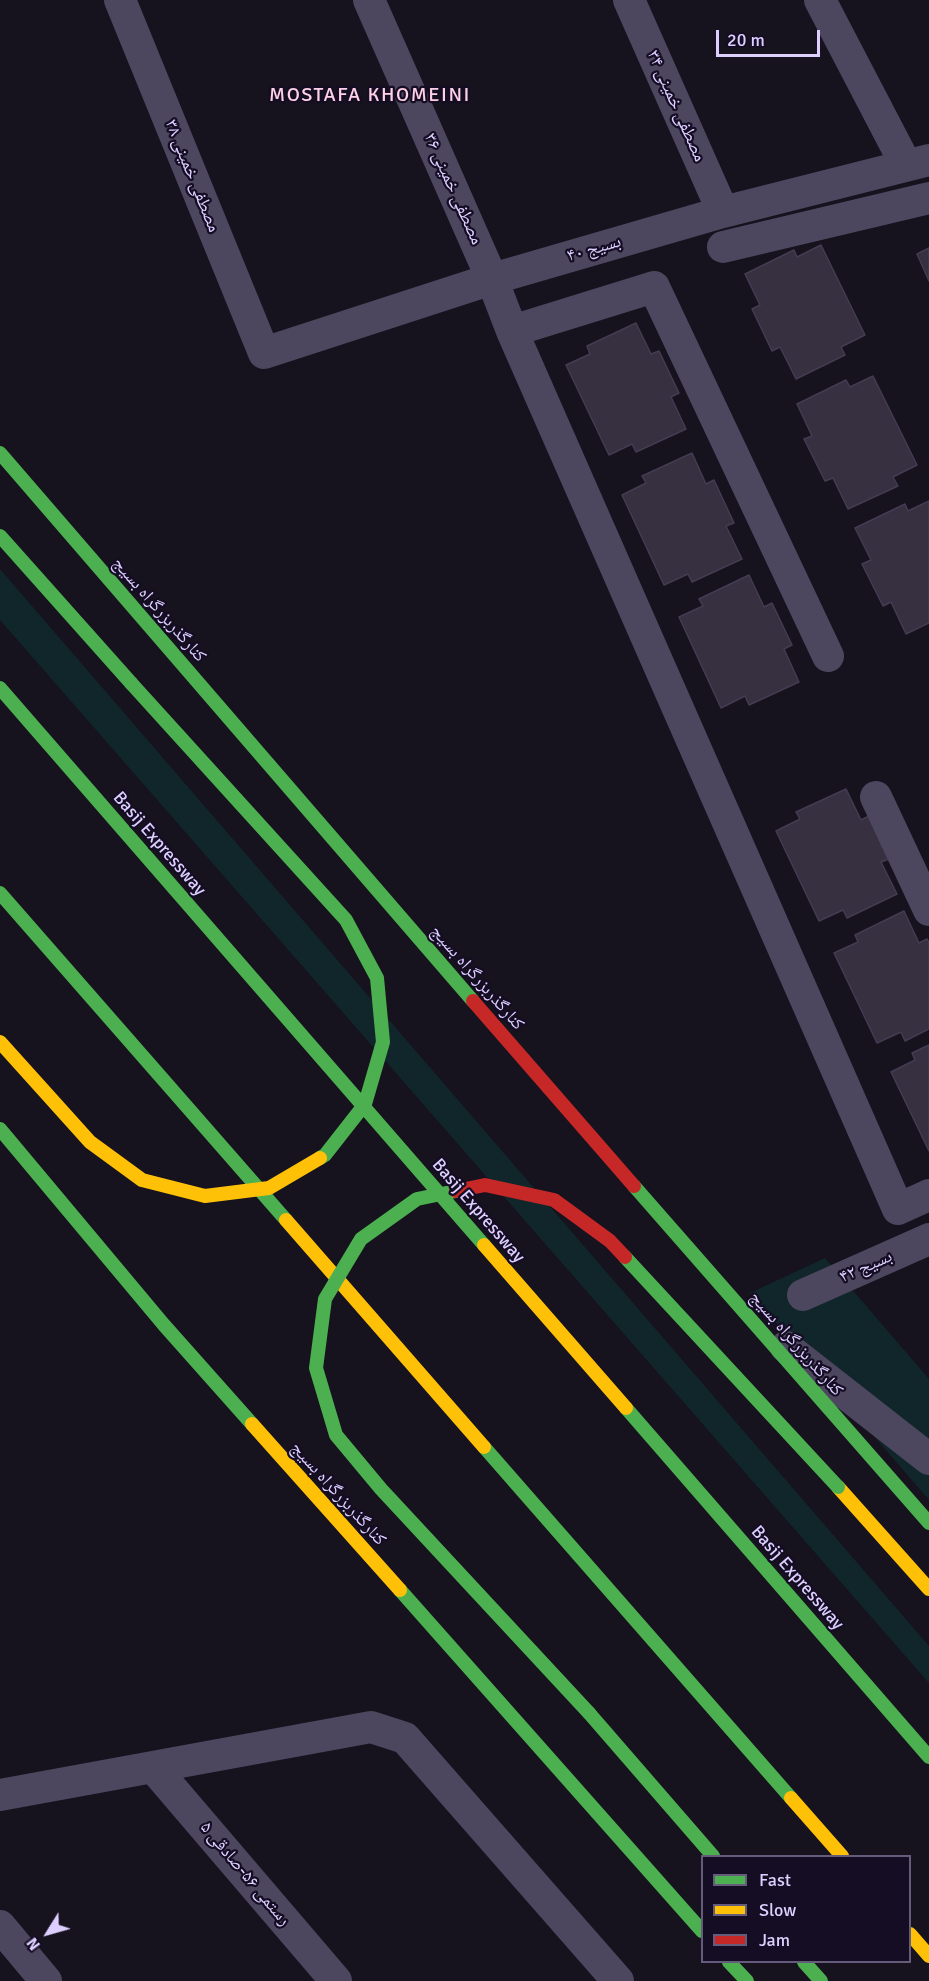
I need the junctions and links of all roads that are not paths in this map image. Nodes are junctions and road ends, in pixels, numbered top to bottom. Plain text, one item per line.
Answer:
1 (120, 0) edge
2 (369, 0) edge
3 (629, 0) edge
4 (820, 0) edge
5 (918, 163) edge
6 (929, 198) edge
7 (723, 212) junction
8 (723, 247) dead end
9 (492, 279) junction
10 (512, 331) junction
11 (264, 352) joint
12 (0, 453) edge
13 (0, 536) edge
14 (828, 656) dead end
15 (0, 688) edge
16 (876, 797) dead end
17 (0, 893) edge
18 (929, 910) edge
19 (0, 1041) edge
20 (0, 1129) edge
21 (929, 1195) edge
22 (929, 1239) edge
23 (803, 1295) dead end
24 (750, 1319) junction
25 (929, 1459) edge
26 (929, 1523) edge
27 (929, 1589) edge
28 (929, 1757) edge
29 (154, 1768) junction
30 (0, 1795) edge
31 (712, 1855) edge
32 (840, 1855) edge
33 (0, 1926) edge
34 (701, 1930) edge
35 (911, 1936) edge
36 (929, 1956) edge
37 (730, 1963) edge
38 (805, 1963) edge
39 (46, 1981) edge
40 (336, 1981) edge
41 (618, 1981) edge
42 (747, 1981) edge
43 (821, 1981) edge

1 - 11 street, مصطفی خمینی ۳۸
2 - 9 street, مصطفی خمینی ۳۶
3 - 7 street, مصطفی خمینی ۳۴
4 - 5 street
5 - 7 street, بسیج ۴۰
6 - 8 street
7 - 9 street, بسیج ۴۰
9 - 10 street, مصطفی خمینی ۳۶
9 - 11 street, بسیج ۴۰
10 - 14 street
10 - 21 street, مصطفی خمینی ۳۶
12 - 24 main road, کنارگذربزرگراه بسیج
13 - 19 main road, bridge
15 - 28 main road, Basij Expressway
16 - 18 street
17 - 32 main road
20 - 34 main road, کنارگذربزرگراه بسیج
22 - 23 street, بسیج ۴۲
24 - 25 street
24 - 26 main road, کنارگذربزرگراه بسیج
27 - 31 main road, bridge
29 - 30 street
29 - 40 street, رستمی ۵۶-صادقی ۵
29 - 41 street
33 - 39 street
35 - 36 main road
37 - 42 main road
38 - 43 main road

